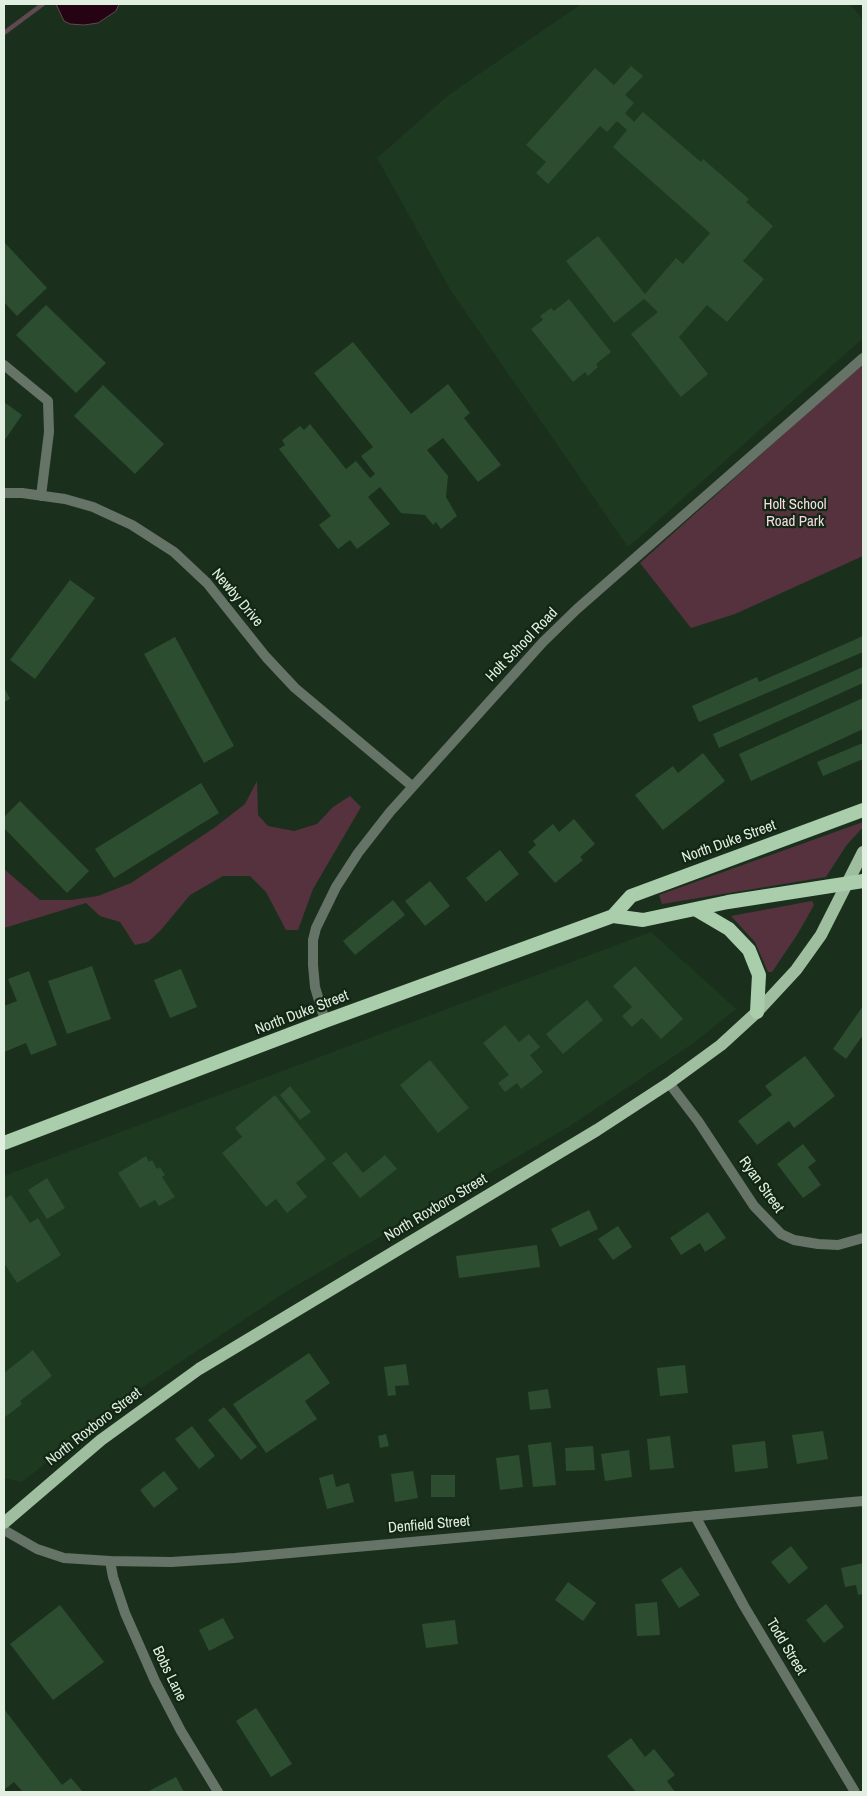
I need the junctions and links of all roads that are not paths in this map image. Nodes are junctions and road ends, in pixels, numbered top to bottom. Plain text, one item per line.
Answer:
1 (863, 358) edge
2 (4, 365) edge
3 (4, 493) edge
4 (41, 496) junction
5 (412, 786) junction
6 (863, 810) edge
7 (863, 852) edge
8 (863, 881) edge
9 (847, 884) junction
10 (695, 909) junction
11 (613, 916) junction
12 (757, 1012) junction
13 (325, 1021) junction
14 (669, 1083) junction
15 (4, 1142) edge
16 (863, 1238) edge
17 (863, 1501) edge
18 (696, 1516) junction
19 (4, 1523) edge
20 (4, 1530) edge
21 (110, 1561) junction
22 (218, 1792) edge
23 (855, 1792) edge

1 - 5 street, Holt School Road
2 - 4 street
3 - 4 street, Newby Drive
4 - 5 street, Newby Drive
5 - 13 street, Holt School Road
6 - 11 highway, North Duke Street
7 - 9 main road, North Roxboro Street
8 - 9 highway
9 - 10 highway, North Duke Street
9 - 12 main road, North Roxboro Street
10 - 11 highway, North Duke Street
10 - 12 highway
11 - 13 highway, North Duke Street
12 - 14 main road, North Roxboro Street
13 - 15 highway, North Duke Street
14 - 16 street, Ryan Street
14 - 19 main road, North Roxboro Street
17 - 18 street, Denfield Street
18 - 21 street, Denfield Street
18 - 23 street, Todd Street
20 - 21 street, Denfield Street
21 - 22 street, Bobs Lane

